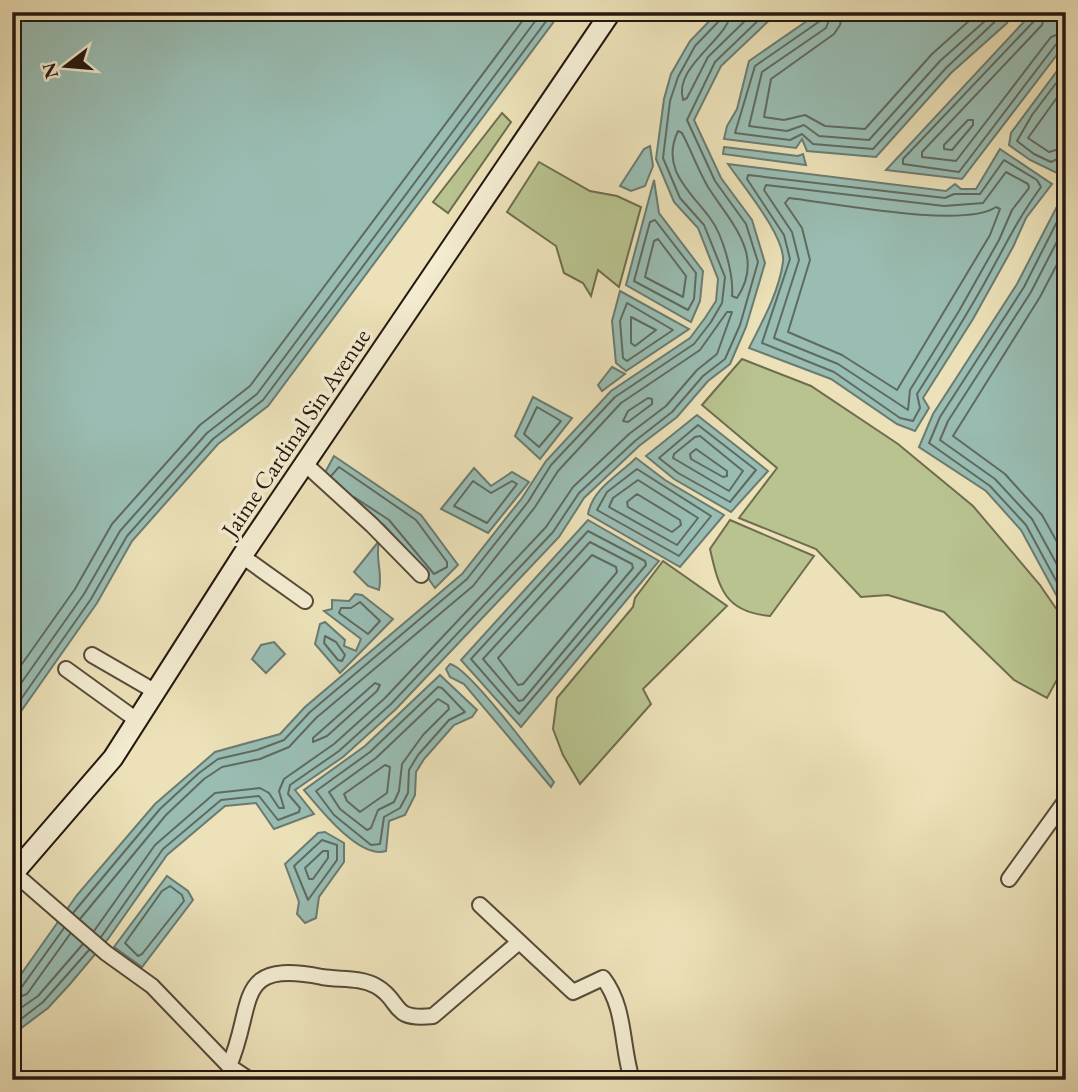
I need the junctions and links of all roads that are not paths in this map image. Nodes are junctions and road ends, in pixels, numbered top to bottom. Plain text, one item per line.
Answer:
1 (611, 12) edge
2 (304, 463) junction
3 (242, 556) junction
4 (421, 575) dead end
5 (305, 601) dead end
6 (92, 655) dead end
7 (65, 669) dead end
8 (156, 692) junction
9 (138, 720) junction
10 (1066, 800) edge
11 (13, 874) edge
12 (1009, 879) dead end
13 (480, 905) dead end
14 (519, 942) junction
15 (229, 1066) junction
16 (250, 1080) edge
17 (632, 1080) edge

1 - 2 main road, Jaime Cardinal Sin Avenue
2 - 3 main road, Jaime Cardinal Sin Avenue
2 - 4 street
3 - 5 street
3 - 8 main road, Jaime Cardinal Sin Avenue
6 - 8 street
7 - 9 street
8 - 9 main road, Jaime Cardinal Sin Avenue
9 - 11 main road, Jaime Cardinal Sin Avenue
10 - 12 street
11 - 15 street
13 - 14 street
14 - 15 street
14 - 17 street
15 - 16 street

